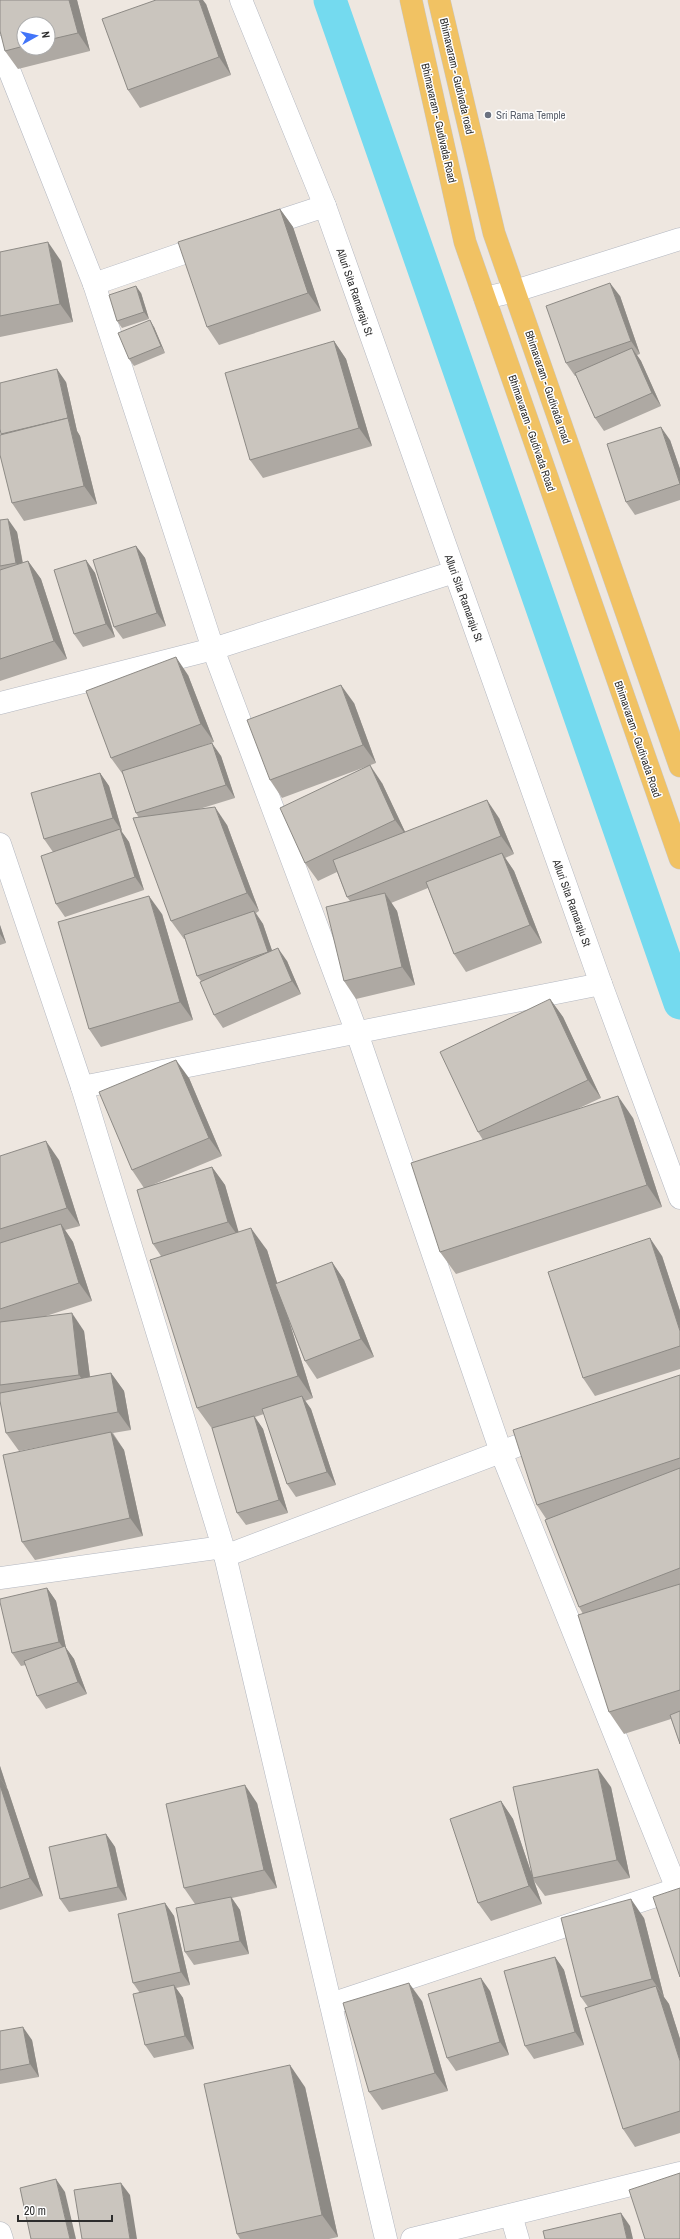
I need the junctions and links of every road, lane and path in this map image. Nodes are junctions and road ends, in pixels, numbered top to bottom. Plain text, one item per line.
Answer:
1 (241, 0) edge
2 (411, 0) edge
3 (439, 0) edge
4 (0, 47) edge
5 (325, 206) junction
6 (680, 239) edge
7 (94, 284) junction
8 (514, 291) junction
9 (485, 298) junction
10 (454, 572) junction
11 (213, 649) junction
12 (0, 703) edge
13 (680, 766) edge
14 (0, 844) edge
15 (680, 858) edge
16 (601, 984) junction
17 (357, 1033) junction
18 (82, 1087) junction
19 (680, 1198) edge
20 (568, 1427) edge
21 (501, 1452) junction
22 (224, 1551) junction
23 (0, 1578) edge
24 (679, 1889) edge
25 (331, 2004) junction
26 (680, 2173) edge
27 (511, 2215) junction
28 (0, 2233) edge
29 (2, 2239) edge
30 (386, 2239) edge
31 (412, 2239) edge
32 (518, 2239) edge

1 - 5 street, Alluri Sita Ramaraju St
2 - 9 main road, Bhimavaram - Gudivada Road
3 - 8 main road, Bhimavaram - Gudivada road
4 - 7 street
5 - 7 street
5 - 10 street, Alluri Sita Ramaraju St
6 - 8 street
7 - 11 street
8 - 9 street
8 - 13 main road, Bhimavaram - Gudivada road
9 - 15 main road, Bhimavaram - Gudivada Road
10 - 11 street
10 - 16 street, Alluri Sita Ramaraju St
11 - 12 street
11 - 17 street
14 - 18 street
16 - 17 street
16 - 19 street, Alluri Sita Ramaraju St
17 - 18 street
17 - 21 street
18 - 22 street
20 - 21 street
21 - 22 street
21 - 24 street
22 - 23 street
22 - 25 street
24 - 25 street
25 - 30 street
26 - 27 street
27 - 31 street
27 - 32 street
28 - 29 street

